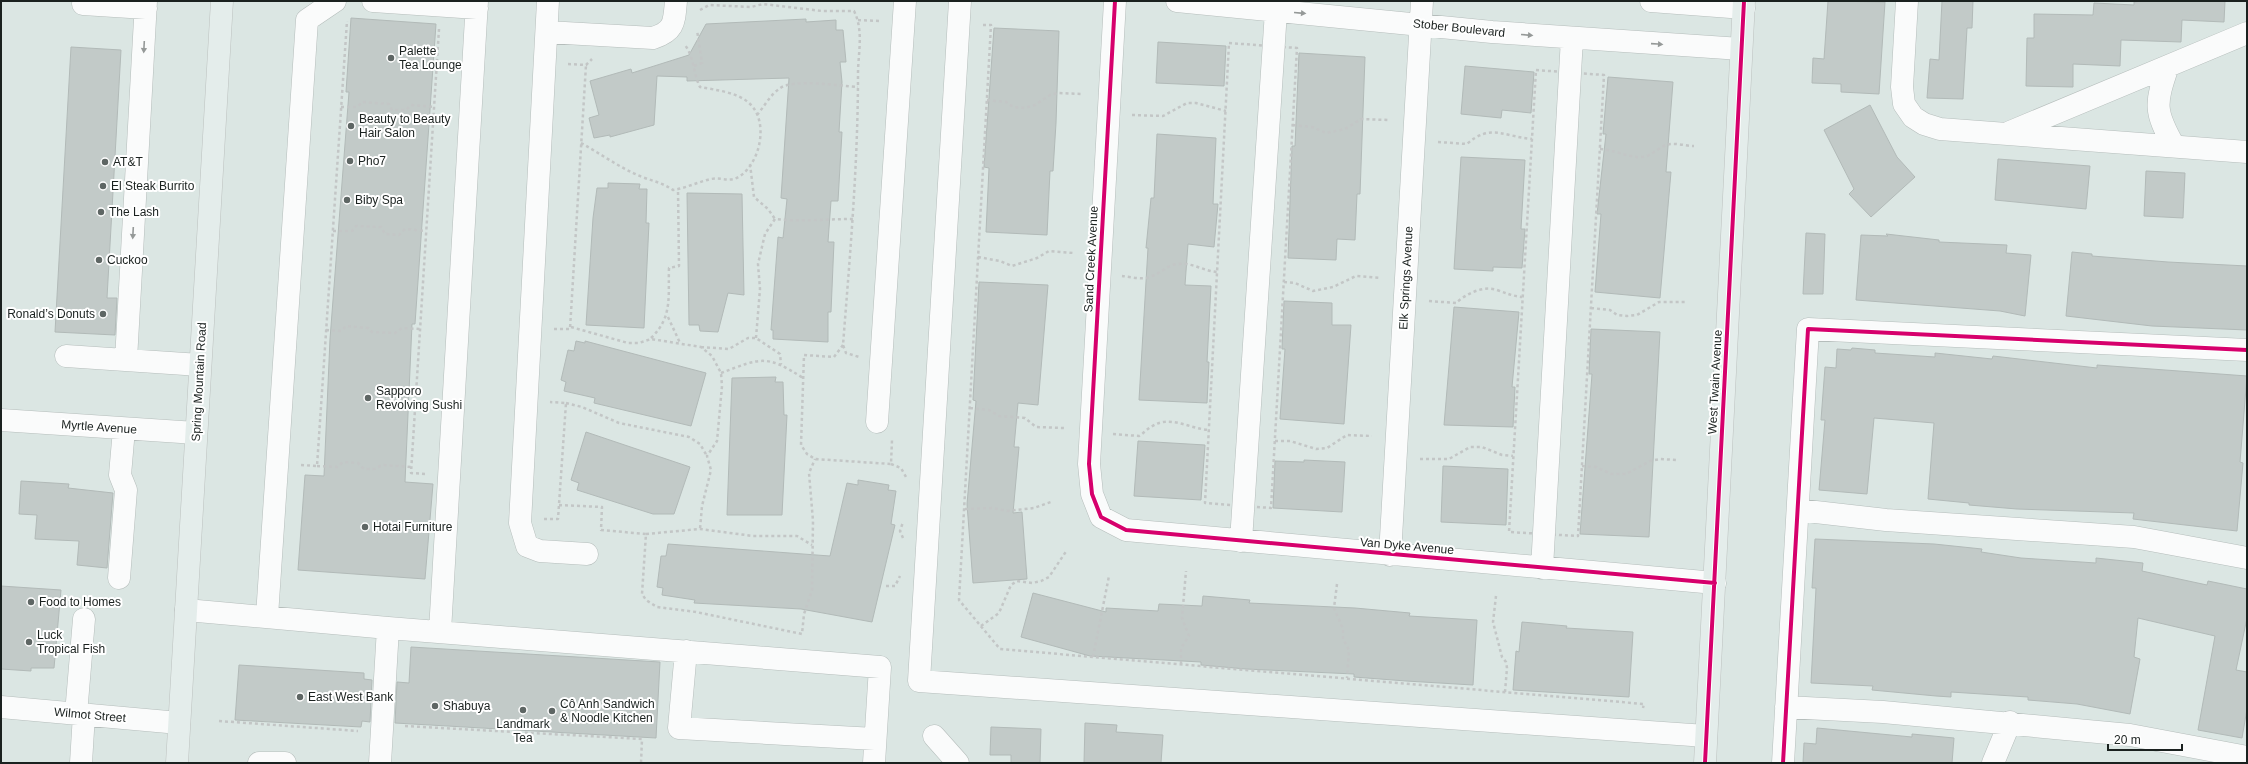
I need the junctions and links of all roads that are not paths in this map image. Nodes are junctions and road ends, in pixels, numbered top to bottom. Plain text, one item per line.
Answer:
1 (222, 1) edge
2 (373, 1) edge
3 (548, 1) edge
4 (676, 1) edge
5 (906, 1) edge
6 (960, 1) edge
7 (1115, 1) edge
8 (1178, 1) edge
9 (1422, 1) edge
10 (1651, 1) edge
11 (1907, 1) edge
12 (83, 4) dead end
13 (146, 5) edge
14 (477, 5) edge
15 (1744, 5) edge
16 (341, 8) edge
17 (1276, 10) junction
18 (1421, 24) junction
19 (547, 32) junction
20 (2247, 33) edge
21 (1572, 38) junction
22 (1741, 49) junction
23 (2168, 66) junction
24 (2006, 134) junction
25 (2174, 146) junction
26 (2247, 152) edge
27 (2247, 350) edge
28 (66, 356) dead end
29 (126, 360) junction
30 (200, 365) junction
31 (1, 420) edge
32 (877, 422) road end
33 (124, 430) junction
34 (196, 432) junction
35 (1798, 510) junction
36 (1101, 516) joint
37 (1240, 541) junction
38 (587, 554) dead end
39 (1390, 555) junction
40 (2247, 558) edge
41 (1542, 568) junction
42 (119, 578) dead end
43 (1715, 583) junction
44 (186, 610) junction
45 (267, 616) junction
46 (84, 619) dead end
47 (388, 628) junction
48 (440, 632) junction
49 (686, 651) junction
50 (1, 707) edge
51 (1786, 707) junction
52 (80, 714) junction
53 (2010, 722) junction
54 (179, 723) junction
55 (934, 736) dead end
56 (1706, 736) junction
57 (875, 739) junction
58 (2187, 754) edge
59 (2247, 757) edge
60 (81, 763) edge
61 (177, 763) edge
62 (259, 763) edge
63 (285, 763) edge
64 (380, 763) edge
65 (874, 763) edge
66 (958, 763) edge
67 (1705, 763) edge
68 (1782, 763) edge
69 (1994, 763) edge

1 - 30 main road, Spring Mountain Road
2 - 14 street
3 - 19 street
4 - 19 street
5 - 32 street
6 - 56 street
7 - 36 street, Sand Creek Avenue
8 - 17 street, Stober Boulevard
9 - 18 street, Elk Springs Avenue
10 - 15 street
11 - 24 street
12 - 13 street
13 -> 29 street
14 - 48 street
15 - 22 main road, West Twain Avenue
16 - 45 street
17 -> 18 street, Stober Boulevard
17 - 37 street
18 -> 21 street, Stober Boulevard
18 - 39 street, Elk Springs Avenue
19 - 38 street
20 - 23 street
21 -> 22 street, Stober Boulevard
21 - 41 street
22 - 43 main road, West Twain Avenue
23 - 24 street
23 - 25 street
24 - 25 street
25 - 26 street
27 - 35 street
28 - 29 street
29 - 30 street
30 - 34 main road, Spring Mountain Road
31 - 33 street, Myrtle Avenue
33 - 34 street, Myrtle Avenue
33 - 42 street
34 - 44 main road, Spring Mountain Road
35 - 40 street
35 - 51 street
36 - 37 street, Van Dyke Avenue
37 - 39 street, Van Dyke Avenue
39 - 41 street, Van Dyke Avenue
41 - 43 street, Van Dyke Avenue
43 - 56 main road, West Twain Avenue
44 - 45 street
44 - 54 main road, Spring Mountain Road
45 - 47 street
46 - 52 street
47 - 48 street
47 - 64 street
48 - 49 street
49 - 57 street
49 - 57 street
50 - 52 street, Wilmot Street
51 - 53 street
51 - 68 street
52 - 54 street, Wilmot Street
52 - 60 street
53 - 58 street
53 - 69 street
54 - 61 main road, Spring Mountain Road
55 - 66 street
56 - 67 main road, West Twain Avenue
57 - 65 street
58 - 59 street
62 - 63 street

